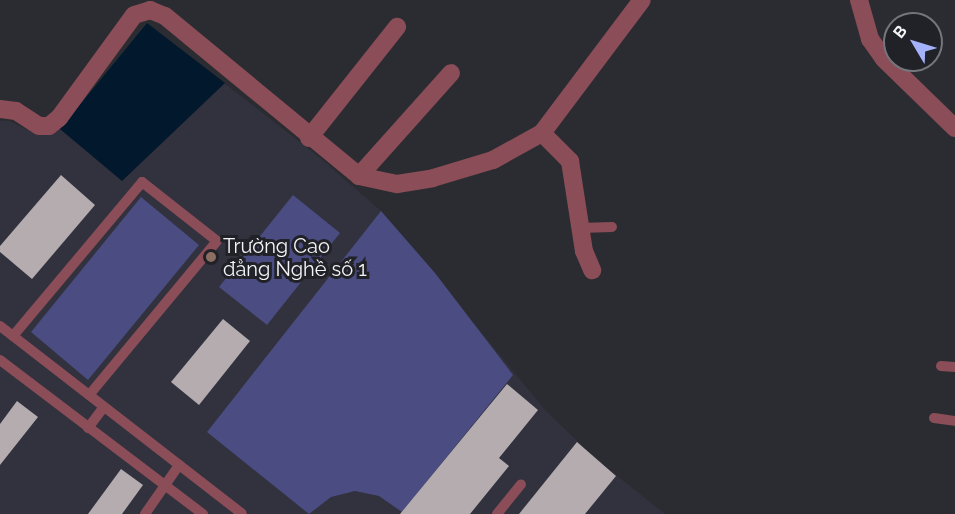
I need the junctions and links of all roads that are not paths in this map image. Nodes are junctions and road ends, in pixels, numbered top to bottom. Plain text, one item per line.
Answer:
1 (642, 0) edge
2 (859, 0) edge
3 (397, 27) dead end
4 (451, 74) dead end
5 (0, 109) edge
6 (955, 128) edge
7 (542, 133) junction
8 (309, 138) junction
9 (359, 176) junction
10 (612, 226) dead end
11 (580, 228) junction
12 (592, 270) dead end
13 (0, 326) edge
14 (14, 336) junction
15 (0, 360) edge
16 (942, 366) dead end
17 (955, 367) edge
18 (89, 395) junction
19 (104, 407) junction
20 (934, 418) dead end
21 (955, 421) edge
22 (88, 428) junction
23 (179, 465) junction
24 (521, 484) dead end
25 (165, 485) junction
26 (145, 514) edge
27 (203, 514) edge
28 (242, 514) edge
29 (497, 514) edge

1 - 7 street
2 - 6 street
3 - 8 street
4 - 9 street
5 - 8 street
7 - 9 street
7 - 11 street
8 - 9 street
10 - 11 lane
11 - 12 street
13 - 14 lane
14 - 18 lane
14 - 18 lane
15 - 22 lane
16 - 17 lane
18 - 19 lane
19 - 22 lane
19 - 23 lane
20 - 21 lane
22 - 25 lane
23 - 25 lane
23 - 28 lane
24 - 29 lane
25 - 26 lane
25 - 27 lane

